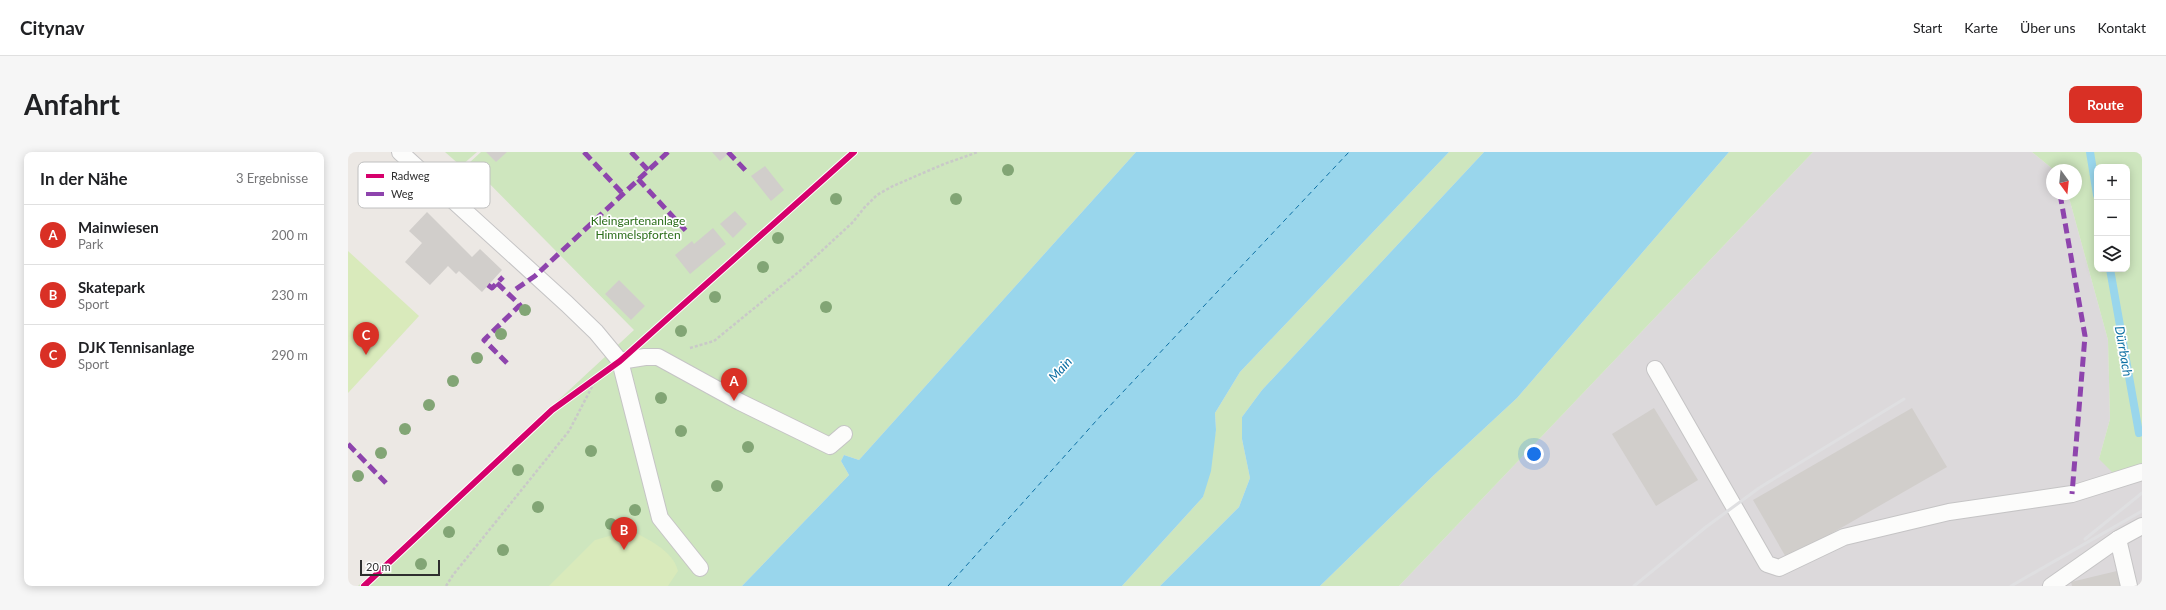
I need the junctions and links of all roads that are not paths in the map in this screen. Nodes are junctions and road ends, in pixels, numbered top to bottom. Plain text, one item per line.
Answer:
1 (400, 152) edge
2 (411, 162) edge
3 (462, 208) edge
4 (620, 361) junction
5 (1655, 369) dead end
6 (844, 434) dead end
7 (2142, 472) edge
8 (2142, 526) edge
9 (2118, 539) junction
10 (700, 568) dead end
11 (2051, 586) edge
12 (2129, 586) edge

1 - 2 lane
3 - 4 lane
4 - 6 lane
4 - 10 lane
5 - 7 lane
8 - 9 lane
9 - 11 lane
9 - 12 lane

